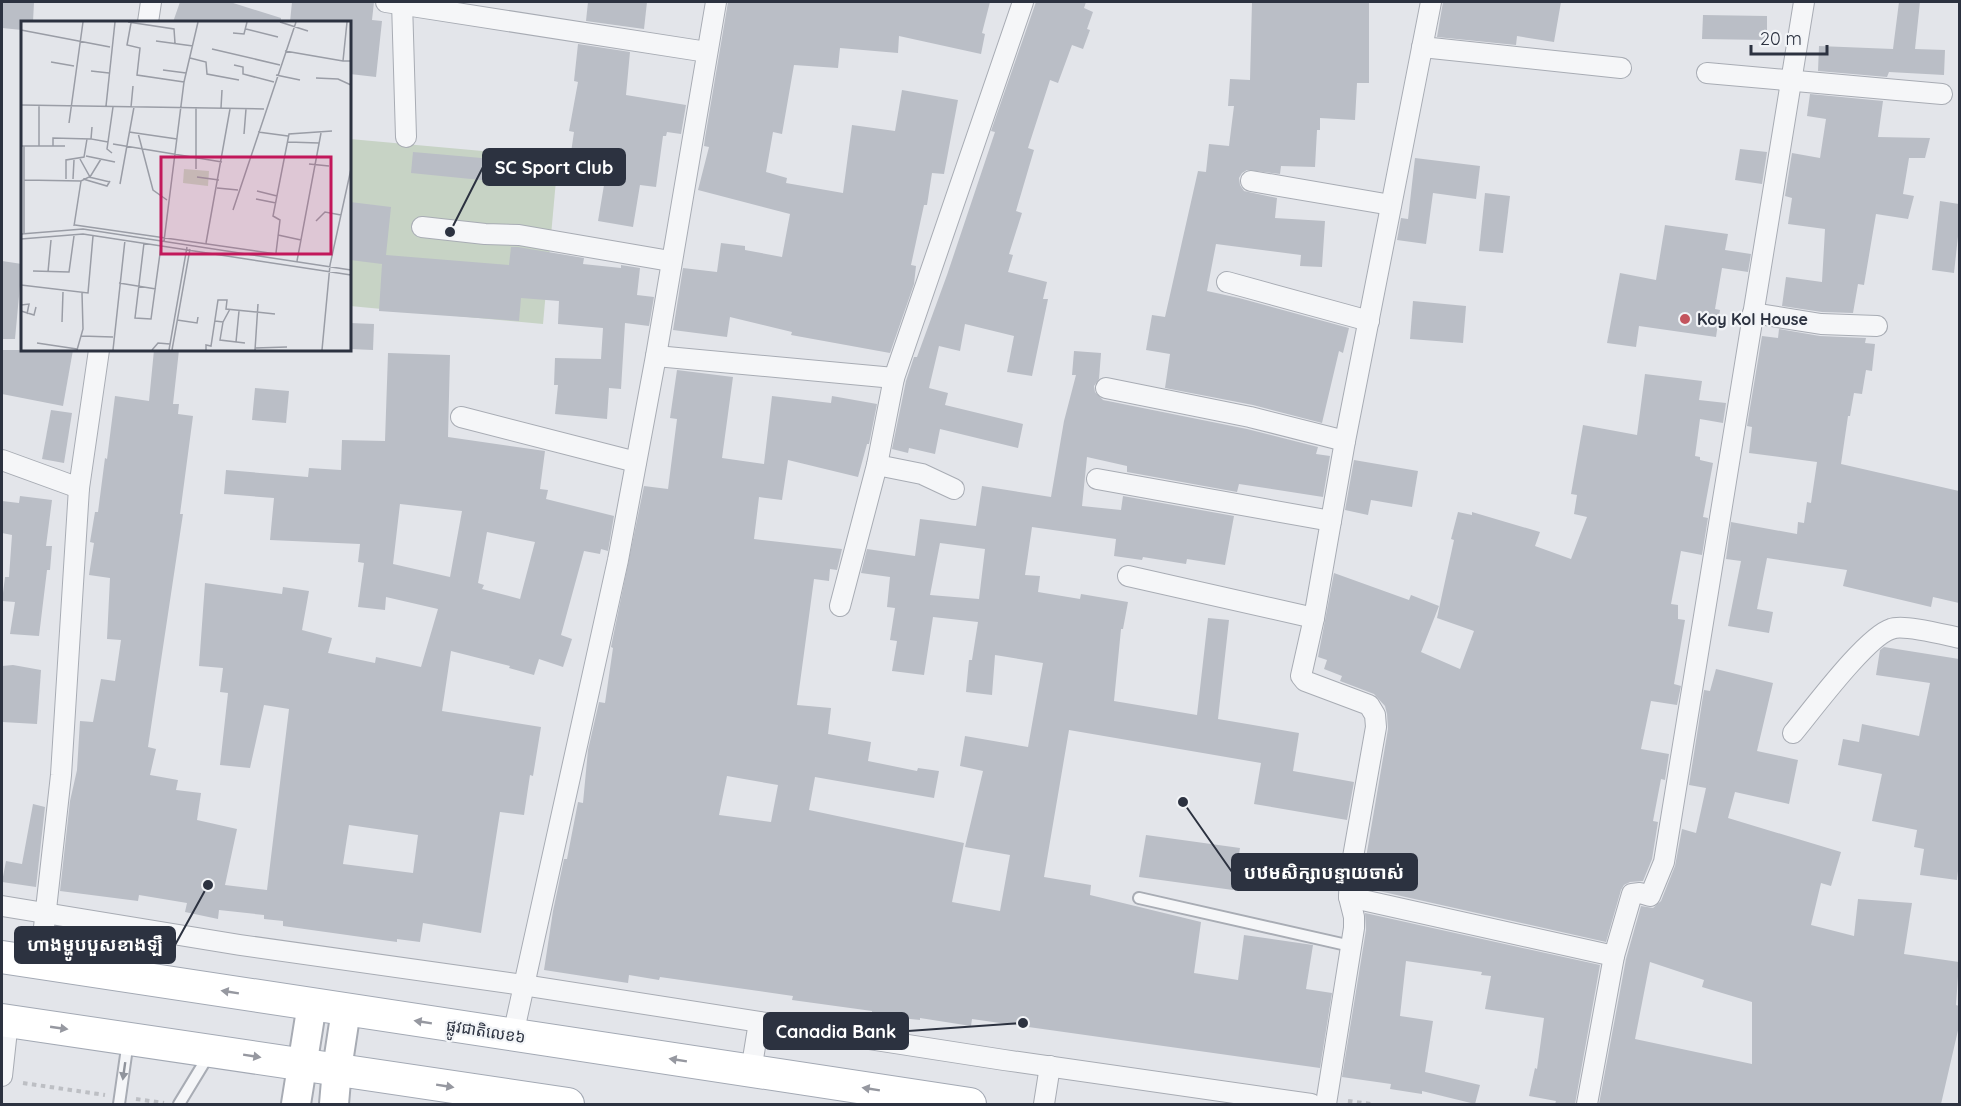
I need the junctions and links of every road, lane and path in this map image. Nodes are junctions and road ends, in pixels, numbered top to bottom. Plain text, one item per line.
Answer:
1 (151, 2) edge
2 (397, 2) edge
3 (716, 2) edge
4 (1023, 2) edge
5 (1431, 2) edge
6 (1804, 2) edge
7 (148, 21) edge
8 (1422, 47) junction
9 (707, 52) junction
10 (1621, 68) dead end
11 (1707, 73) dead end
12 (1791, 81) junction
13 (1942, 94) dead end
14 (406, 137) dead end
15 (1251, 182) dead end
16 (1392, 205) junction
17 (422, 227) dead end
18 (670, 261) junction
19 (1227, 282) dead end
20 (1754, 314) junction
21 (1369, 321) junction
22 (1876, 326) dead end
23 (99, 351) edge
24 (656, 356) junction
25 (894, 378) junction
26 (1106, 388) dead end
27 (461, 417) dead end
28 (1345, 441) junction
29 (2, 460) edge
30 (636, 462) junction
31 (877, 465) junction
32 (1097, 479) dead end
33 (79, 488) junction
34 (954, 489) dead end
35 (1330, 521) junction
36 (1128, 576) dead end
37 (840, 606) dead end
38 (1314, 618) junction
39 (1959, 638) edge
40 (1793, 733) dead end
41 (1350, 897) junction
42 (1140, 898) dead end
43 (2, 906) edge
44 (44, 912) junction
45 (1351, 946) junction
46 (1614, 956) junction
47 (2, 957) edge
48 (40, 963) junction
49 (523, 985) junction
50 (312, 1004) junction
51 (346, 1010) junction
52 (5, 1020) edge
53 (759, 1022) junction
54 (513, 1035) junction
55 (129, 1038) junction
56 (212, 1050) junction
57 (304, 1064) junction
58 (1050, 1066) junction
59 (336, 1069) junction
60 (751, 1071) junction
61 (4, 1073) edge
62 (120, 1101) edge
63 (173, 1104) edge
64 (179, 1104) edge
65 (296, 1104) edge
66 (334, 1104) edge
67 (568, 1104) edge
68 (970, 1104) edge
69 (1044, 1104) edge
70 (1311, 1104) edge
71 (1326, 1104) edge
72 (1587, 1104) edge

1 - 7 street
2 - 9 street
2 - 14 street
3 - 9 street
4 - 25 street
5 - 8 street
6 - 12 street
8 - 10 street
8 - 16 street
9 - 18 street
11 - 12 street
12 - 13 street
12 - 20 street
15 - 16 street
16 - 21 street
17 - 18 street
18 - 24 street
19 - 21 street
20 - 22 street
20 - 46 street
21 - 28 street
23 - 33 street
24 - 25 street
24 - 30 street
25 - 31 street
26 - 28 street
27 - 30 street
28 - 35 street
29 - 33 street
30 - 49 street
31 - 34 street
31 - 37 street
32 - 35 street
33 - 44 street
35 - 38 street
36 - 38 street
38 - 41 street
39 - 40 street
41 - 45 street
41 - 46 street
42 - 45 lane
43 - 44 street
44 - 48 street
44 - 49 street
45 - 71 street
46 - 72 street
47 - 48 main road, ផ្លូវជាតិលេខ៦
50 -> 48 main road, ផ្លូវជាតិលេខ៦
49 - 53 street
49 - 54 street
50 - 51 main road, ផ្លូវជាតិលេខ៦
50 - 57 main road
54 -> 51 main road, ផ្លូវជាតិលេខ៦
51 - 59 main road
52 -> 55 main road
52 - 61 street
53 - 58 street
53 - 60 street
60 -> 54 main road, ផ្លូវជាតិលេខ៦
55 - 56 main road
55 -> 62 lane
56 -> 57 main road
56 - 64 lane
57 - 59 main road
57 - 65 main road
58 - 69 street
58 - 70 street
59 - 66 main road
59 -> 67 main road
68 -> 60 main road, ផ្លូវជាតិលេខ៦
61 - 62 path
62 - 63 path

